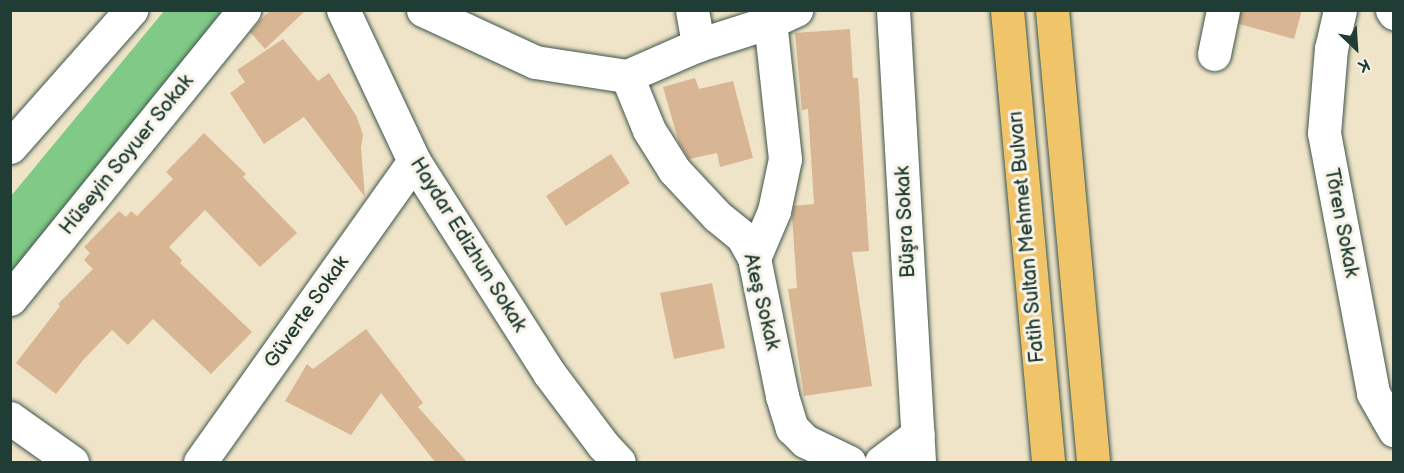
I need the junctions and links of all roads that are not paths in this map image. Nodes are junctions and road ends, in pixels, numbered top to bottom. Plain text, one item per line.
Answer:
1 (131, 10) edge
2 (244, 10) edge
3 (343, 10) edge
4 (423, 10) edge
5 (692, 10) edge
6 (892, 10) edge
7 (1007, 10) edge
8 (1052, 10) edge
9 (1223, 10) edge
10 (1340, 10) edge
11 (783, 16) edge
12 (698, 45) junction
13 (1214, 54) dead end
14 (627, 76) junction
15 (10, 147) edge
16 (414, 161) junction
17 (754, 258) junction
18 (10, 299) edge
19 (10, 418) edge
20 (1394, 430) edge
21 (919, 448) edge
22 (602, 457) edge
23 (72, 462) edge
24 (201, 462) edge
25 (849, 462) edge
26 (881, 462) edge
27 (1048, 462) edge
28 (1093, 462) edge

1 - 15 street
2 - 18 street, Hüseyin Soyuer Sokak
3 - 16 street, Haydar Edizhun Sokak
4 - 14 street
5 - 12 street
6 - 21 street, Büşra Sokak
7 - 27 main road, Fatih Sultan Mehmet Bulvarı
8 - 28 main road
9 - 13 street
10 - 20 street, Tören Sokak
11 - 12 street
11 - 17 street
12 - 14 street
14 - 17 street, Ateş Sokak
16 - 22 street, Haydar Edizhun Sokak
16 - 24 street, Güverte Sokak
17 - 25 street, Ateş Sokak
19 - 23 street
21 - 26 street

